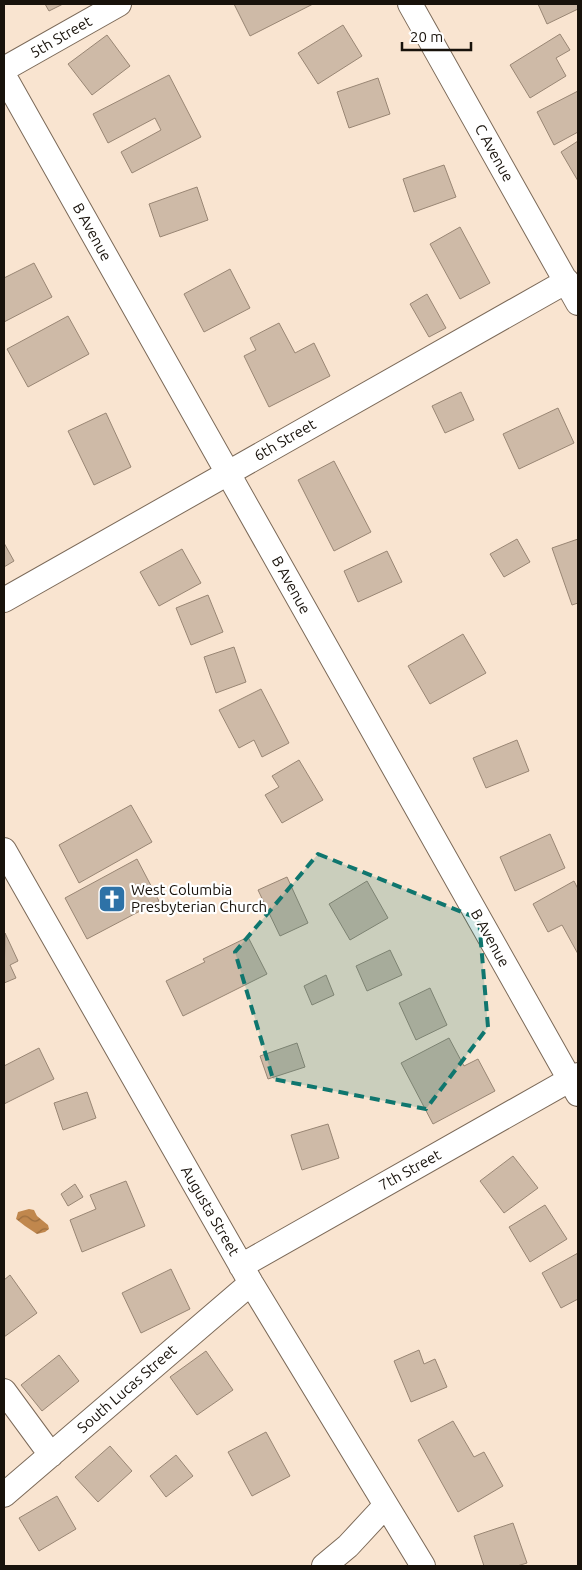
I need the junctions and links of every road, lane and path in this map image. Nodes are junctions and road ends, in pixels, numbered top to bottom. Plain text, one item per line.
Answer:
1 (119, 4) edge
2 (410, 4) edge
3 (4, 69) edge
4 (4, 76) edge
5 (566, 281) junction
6 (578, 303) edge
7 (228, 473) junction
8 (4, 600) edge
9 (4, 850) edge
10 (576, 1083) edge
11 (246, 1274) junction
12 (4, 1391) edge
13 (51, 1455) junction
14 (4, 1496) edge
15 (386, 1505) junction
16 (324, 1566) edge
17 (424, 1566) edge

1 - 3 street, 5th Street
2 - 5 street, C Avenue
4 - 7 street, B Avenue
5 - 6 street, C Avenue
5 - 7 street, 6th Street
7 - 8 street, 6th Street
7 - 10 street, B Avenue
9 - 11 street, Augusta Street
10 - 11 street, 7th Street
11 - 13 street, South Lucas Street
11 - 15 street, Augusta Street
12 - 13 street
13 - 14 street, South Lucas Street
15 - 16 street
15 - 17 street, Augusta Street

